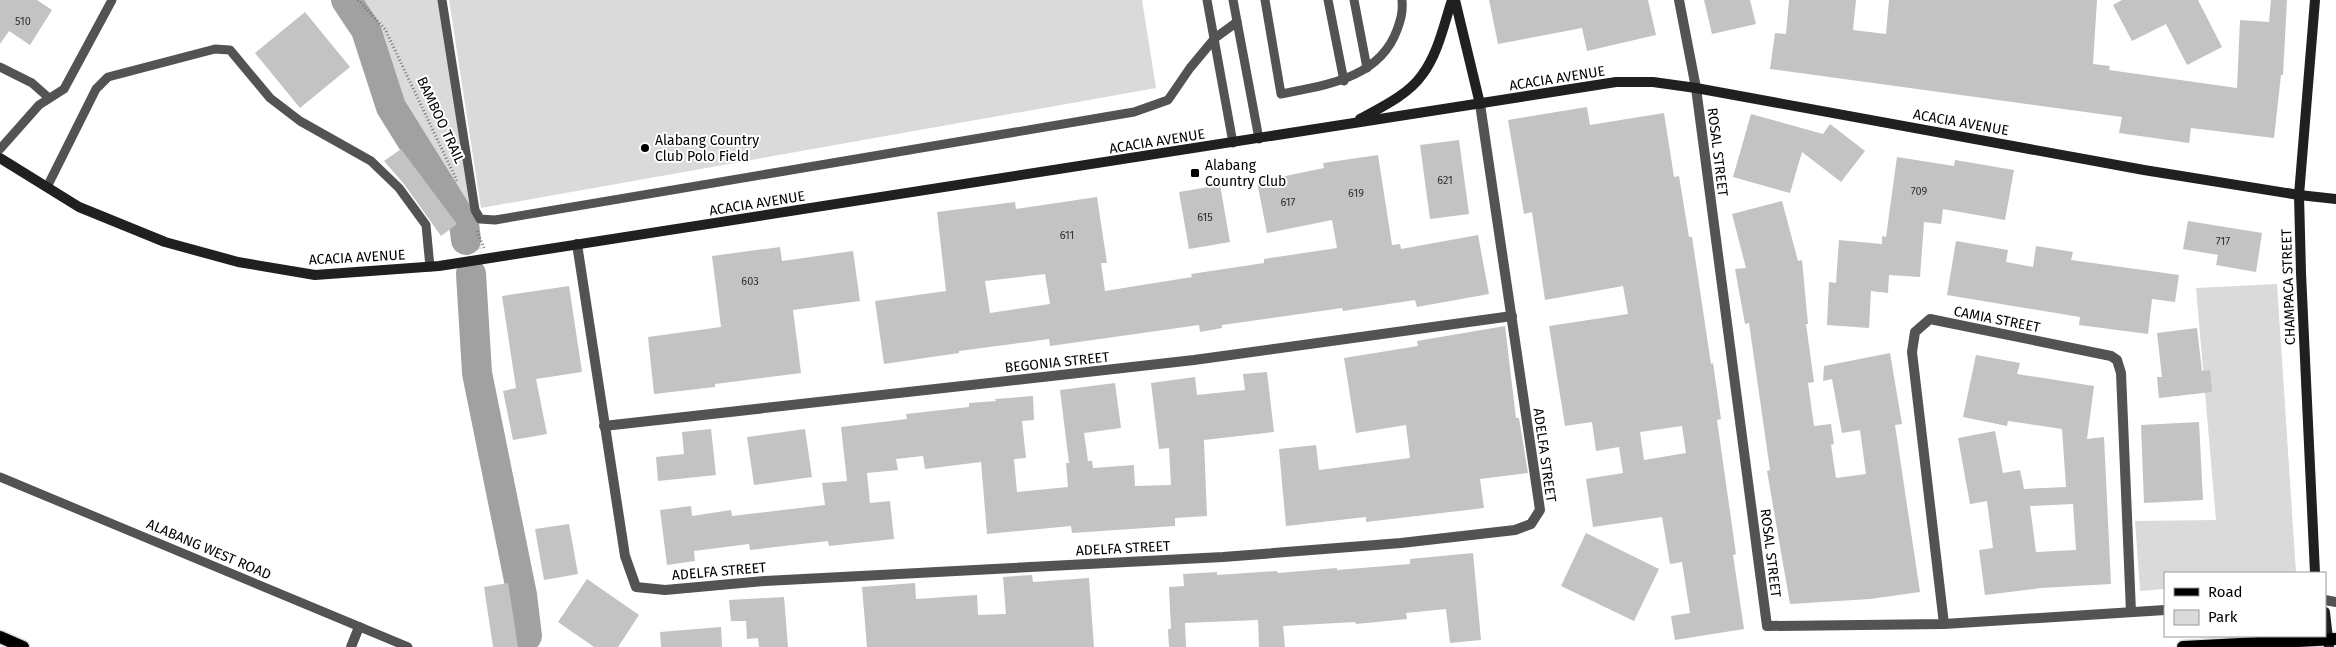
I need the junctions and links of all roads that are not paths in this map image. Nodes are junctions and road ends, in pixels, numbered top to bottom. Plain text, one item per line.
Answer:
1 (112, 0) edge
2 (442, 0) edge
3 (1207, 0) edge
4 (1233, 0) edge
5 (1265, 0) edge
6 (1328, 0) edge
7 (1354, 0) edge
8 (1402, 0) edge
9 (1454, 0) edge
10 (1679, 0) edge
11 (2315, 0) edge
12 (1237, 22) junction
13 (1215, 38) junction
14 (0, 67) edge
15 (1367, 68) junction
16 (1344, 81) junction
17 (1696, 88) junction
18 (49, 98) junction
19 (1480, 104) junction
20 (1352, 124) junction
21 (1259, 139) junction
22 (1233, 143) junction
23 (0, 149) edge
24 (0, 158) edge
25 (47, 187) junction
26 (2299, 195) junction
27 (2336, 199) edge
28 (577, 244) junction
29 (434, 267) junction
30 (1512, 316) junction
31 (604, 426) junction
32 (0, 477) edge
33 (2315, 572) edge
34 (2164, 610) edge
35 (2131, 612) junction
36 (2326, 615) edge
37 (1944, 624) junction
38 (359, 626) junction
39 (0, 637) edge
40 (2308, 641) edge
41 (2331, 642) edge
42 (23, 647) edge
43 (351, 647) edge
44 (408, 647) edge
45 (2183, 647) edge

1 - 18 lane
2 - 13 lane
3 - 13 lane
4 - 12 lane
5 - 16 lane
6 - 16 lane
7 - 15 lane
8 - 15 lane
9 - 19 street
9 - 20 street
10 - 17 street
11 - 26 street, CHAMPACA STREET
12 - 13 lane
12 - 21 lane
13 - 22 lane
14 - 18 lane
15 - 16 lane
17 - 19 street, ACACIA AVENUE
17 - 26 street, ACACIA AVENUE
17 - 37 street, ROSAL STREET
18 - 23 lane
19 - 20 street, ACACIA AVENUE
19 - 30 street, ADELFA STREET
20 - 21 street, ACACIA AVENUE
21 - 22 street, ACACIA AVENUE
22 - 28 street, ACACIA AVENUE
24 - 25 street, ACACIA AVENUE
25 - 29 street, ACACIA AVENUE
25 - 29 lane
26 - 27 street, ACACIA AVENUE
26 - 33 street, CHAMPACA STREET
28 - 29 street, ACACIA AVENUE
28 - 31 street, ADELFA STREET
30 - 31 street, BEGONIA STREET
30 - 31 street, ADELFA STREET
32 - 38 lane, ALABANG WEST ROAD
34 - 35 street, ROSAL STREET
35 - 37 street, ROSAL STREET
35 - 37 street, CAMIA STREET
36 - 41 street
38 - 43 street
38 - 44 lane, ALABANG WEST ROAD
39 - 42 main road
40 - 41 main road
40 - 45 main road

